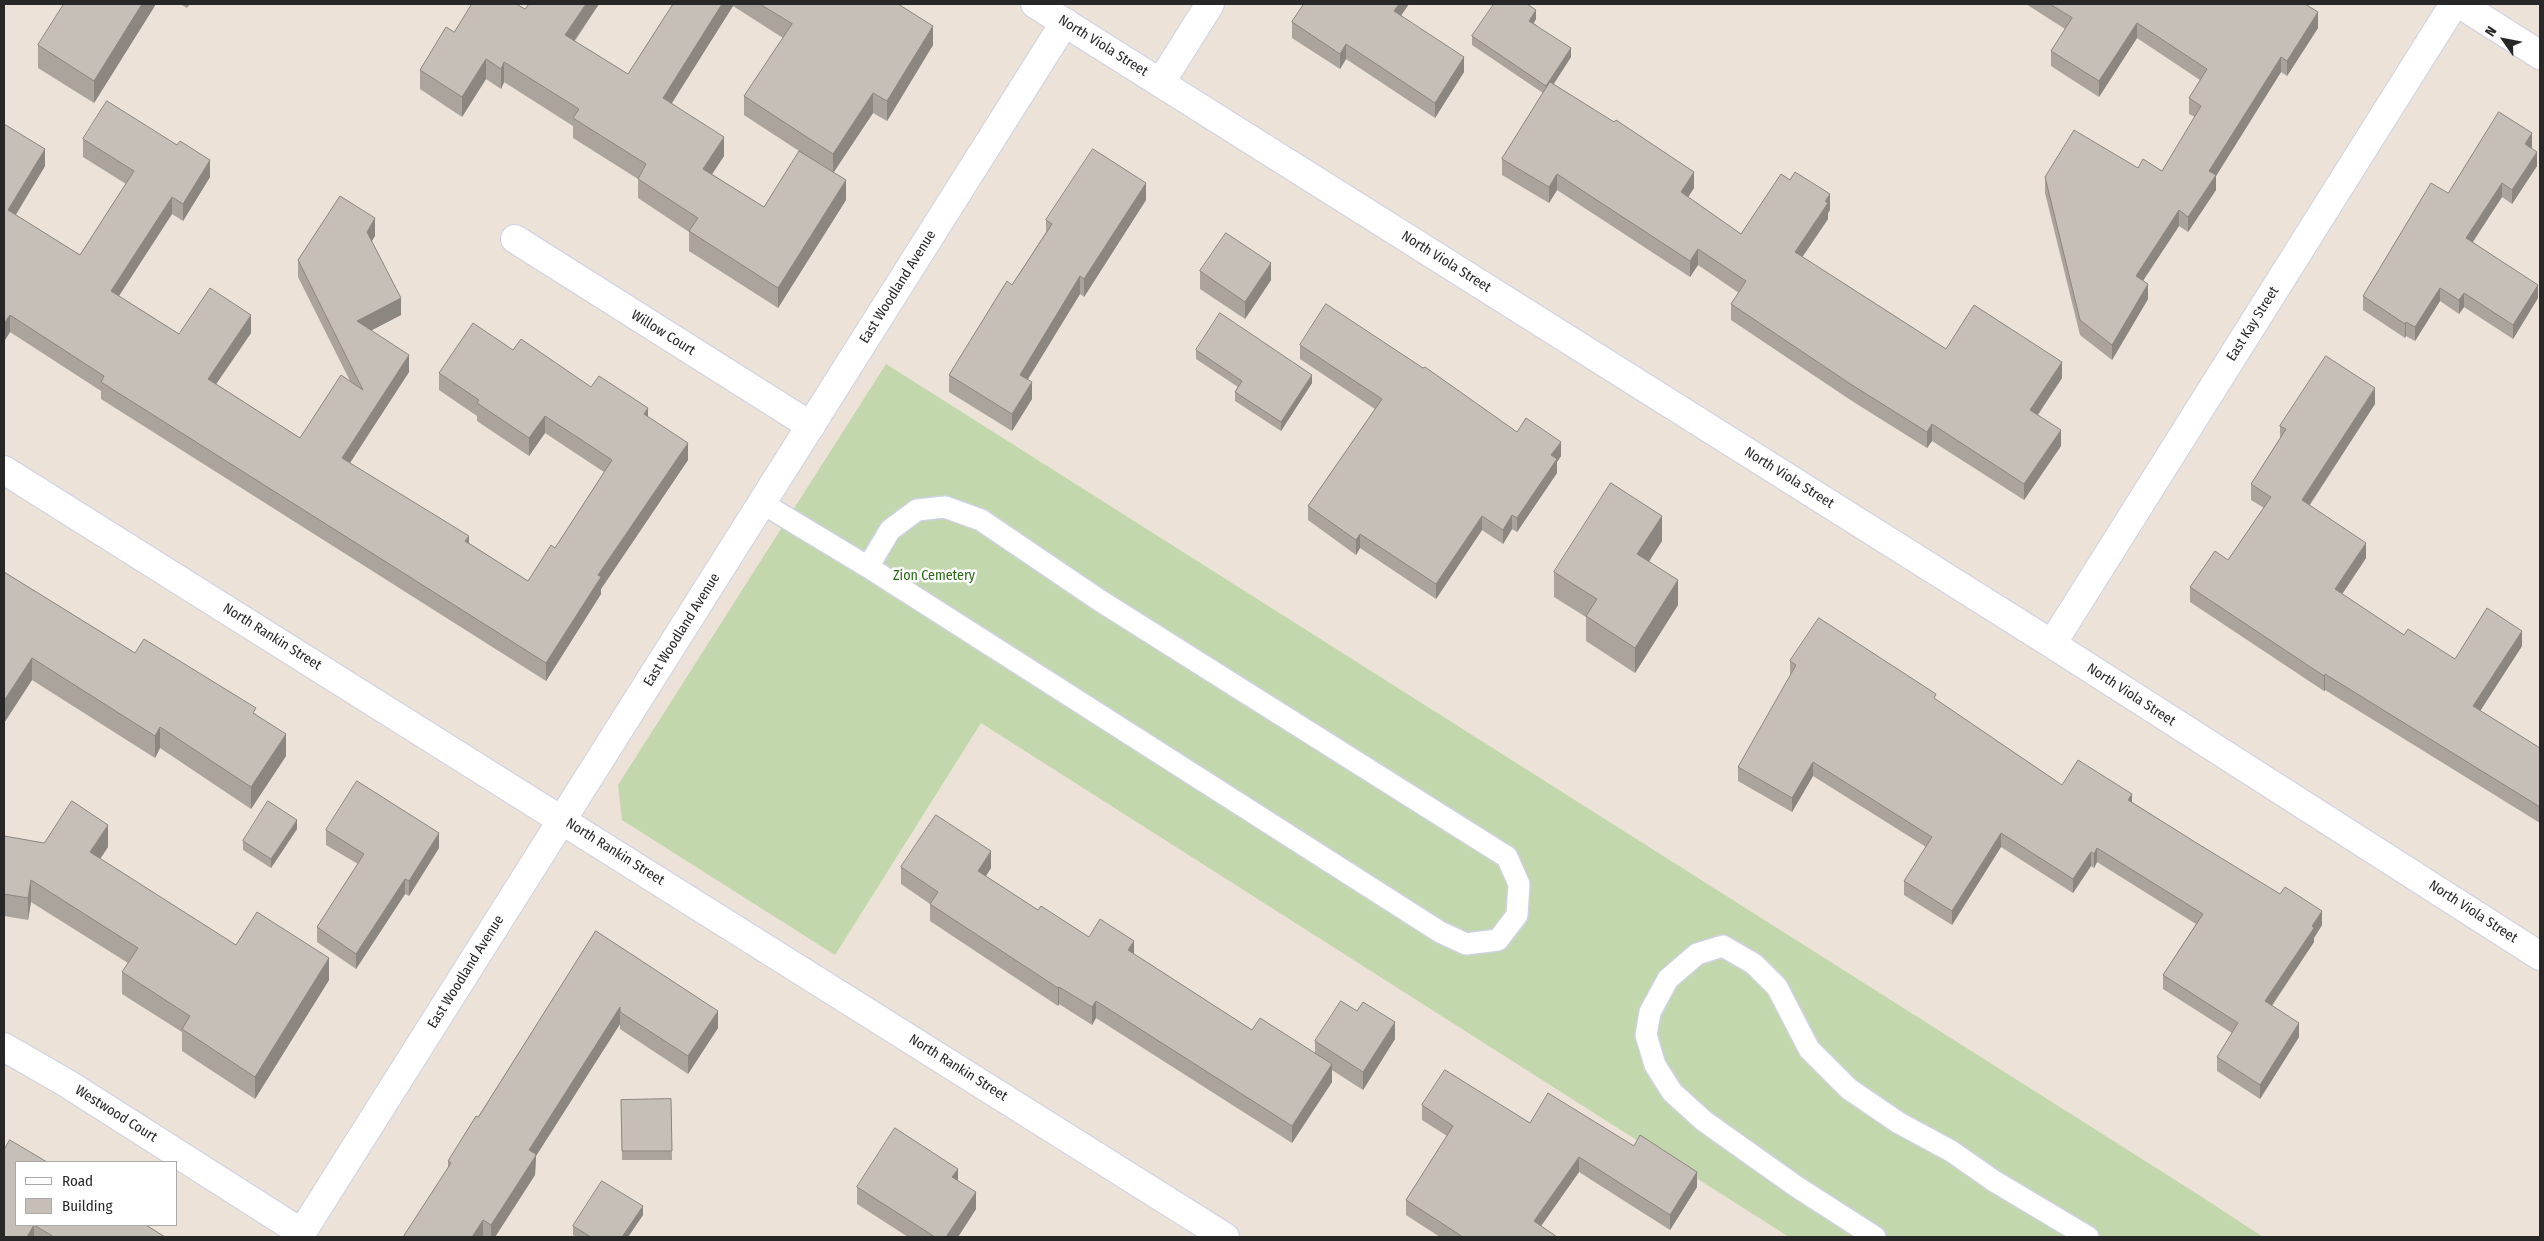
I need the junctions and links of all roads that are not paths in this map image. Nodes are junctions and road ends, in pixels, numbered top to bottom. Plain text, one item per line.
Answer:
1 (1035, 4) edge
2 (1210, 4) edge
3 (2454, 4) edge
4 (2460, 4) edge
5 (1065, 22) junction
6 (2540, 55) edge
7 (1160, 82) junction
8 (515, 238) dead end
9 (811, 426) junction
10 (4, 470) edge
11 (762, 503) junction
12 (868, 567) junction
13 (2052, 644) junction
14 (562, 818) junction
15 (2540, 956) edge
16 (4, 1047) edge
17 (301, 1235) edge
18 (1225, 1237) edge
19 (1875, 1237) edge
20 (2088, 1237) edge

1 - 5 street, North Viola Street
2 - 7 street
3 - 13 street, East Kay Street
4 - 6 street
5 - 7 street, North Viola Street
5 - 9 street, East Woodland Avenue
7 - 13 street, North Viola Street
8 - 9 street, Willow Court
9 - 11 street, East Woodland Avenue
10 - 14 street, North Rankin Street
11 - 12 lane
11 - 14 street, East Woodland Avenue
12 - 12 lane
13 - 15 street, North Viola Street
14 - 17 street, East Woodland Avenue
14 - 18 street, North Rankin Street
16 - 17 street, Westwood Court
19 - 20 lane

